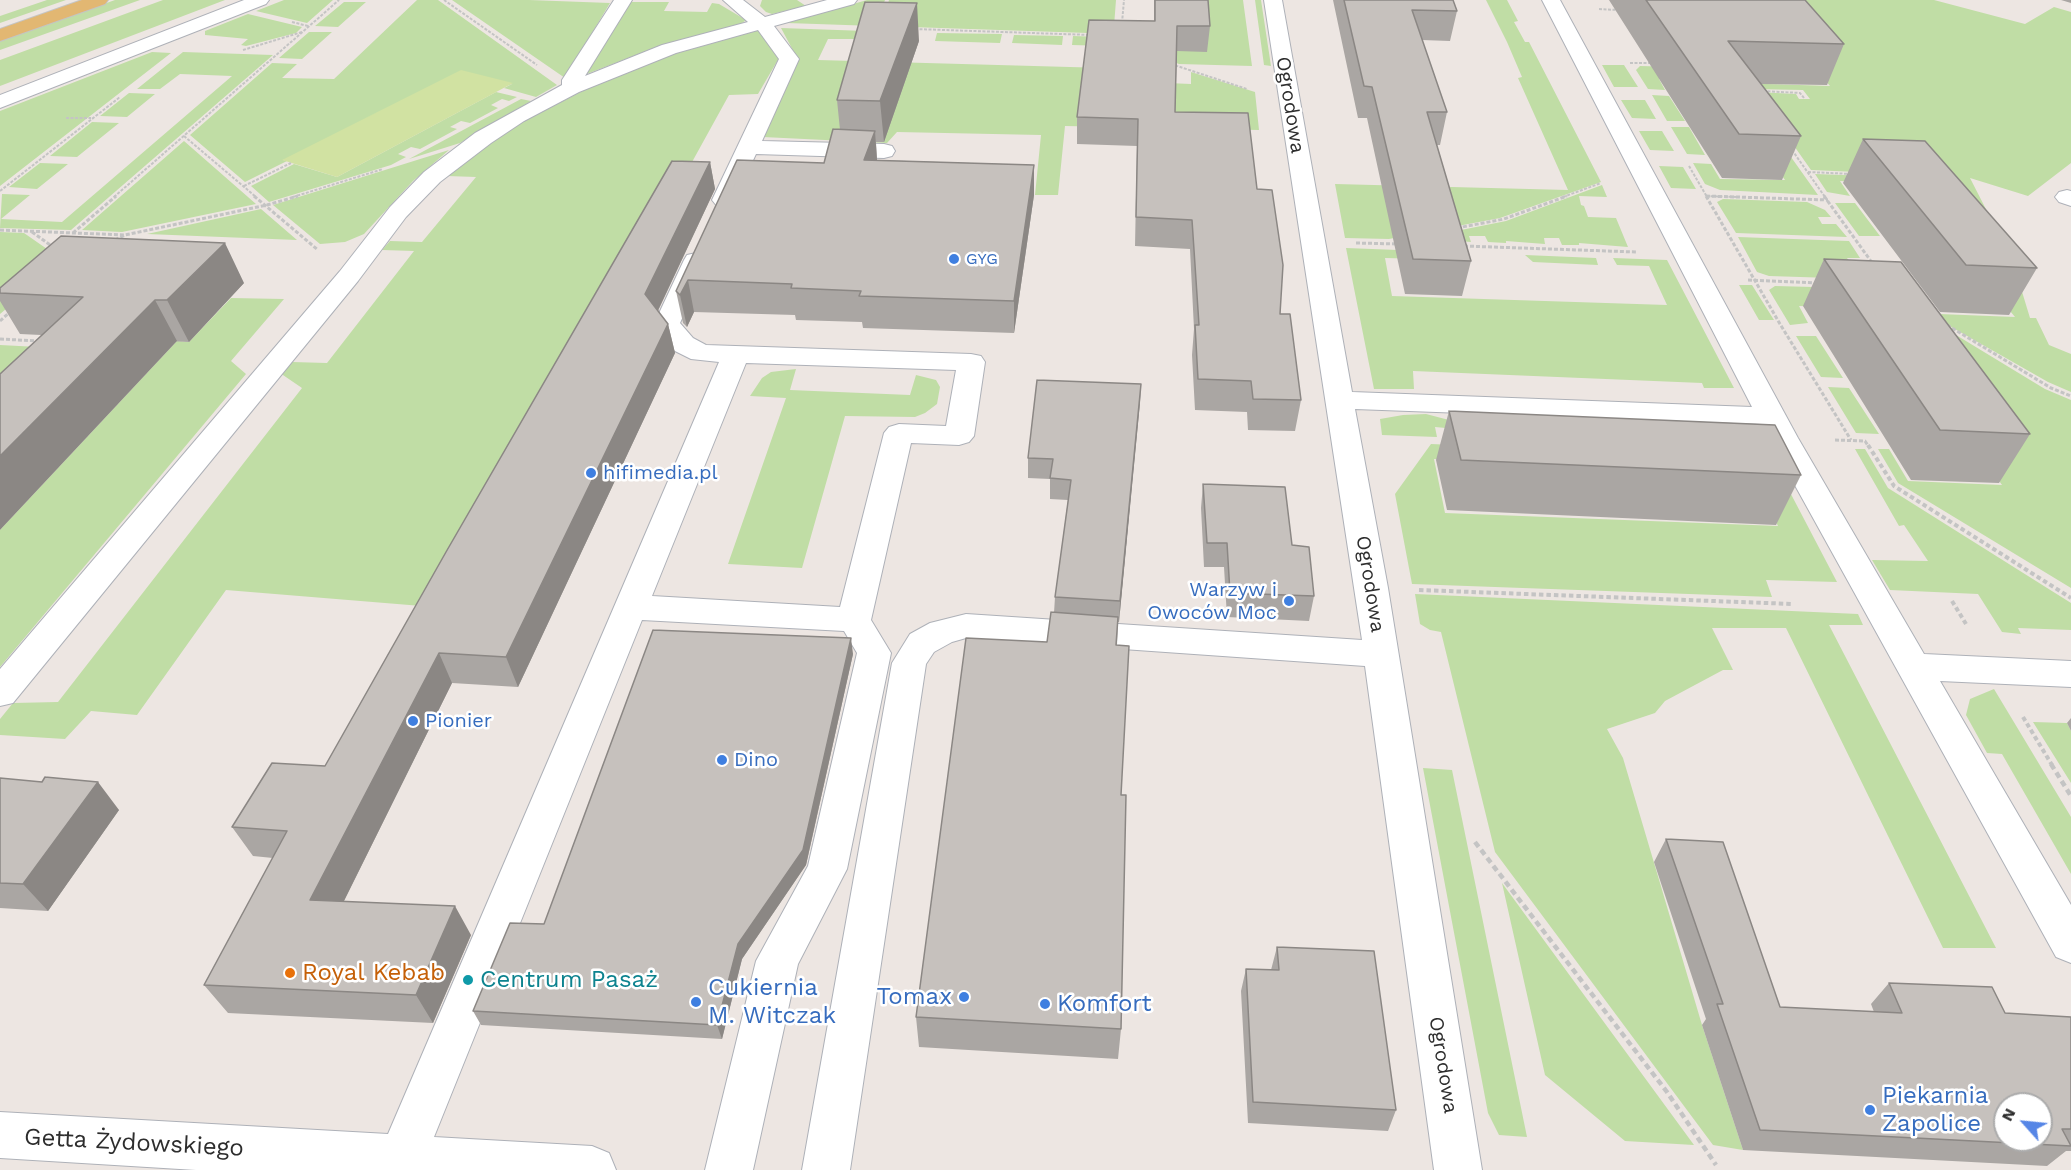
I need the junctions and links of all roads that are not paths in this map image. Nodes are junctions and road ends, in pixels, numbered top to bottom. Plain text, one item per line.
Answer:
1 (81, 0) edge
2 (99, 0) edge
3 (260, 0) edge
4 (623, 0) edge
5 (732, 0) edge
6 (848, 0) edge
7 (1273, 0) edge
8 (1551, 0) edge
9 (763, 24) junction
10 (0, 28) edge
11 (0, 35) edge
12 (572, 88) junction
13 (0, 102) edge
14 (748, 147) junction
15 (884, 151) dead end
16 (715, 220) edge
17 (705, 241) edge
18 (736, 354) junction
19 (1339, 400) junction
20 (1777, 427) junction
21 (631, 607) junction
22 (854, 620) junction
23 (1381, 654) junction
24 (1914, 667) junction
25 (2071, 674) edge
26 (0, 693) edge
27 (2071, 944) edge
28 (0, 1136) edge
29 (401, 1159) junction
30 (592, 1170) edge
31 (729, 1170) edge
32 (826, 1170) edge
33 (1458, 1170) edge

1 - 10 main road
2 - 11 main road
3 - 13 street
4 - 12 street
5 - 9 street
6 - 9 street
7 - 19 street, Ogrodowa
8 - 20 street
9 - 12 street
9 - 14 street
12 - 26 street
14 - 15 street
14 - 16 street
17 - 18 street
18 - 21 street
18 - 22 street
19 - 20 street
19 - 23 street, Ogrodowa
20 - 24 street
21 - 22 street
21 - 29 street
22 - 31 street
23 - 32 street
23 - 33 street, Ogrodowa
24 - 25 street
24 - 27 street
28 - 29 street, Getta Żydowskiego
29 - 30 street, Getta Żydowskiego

